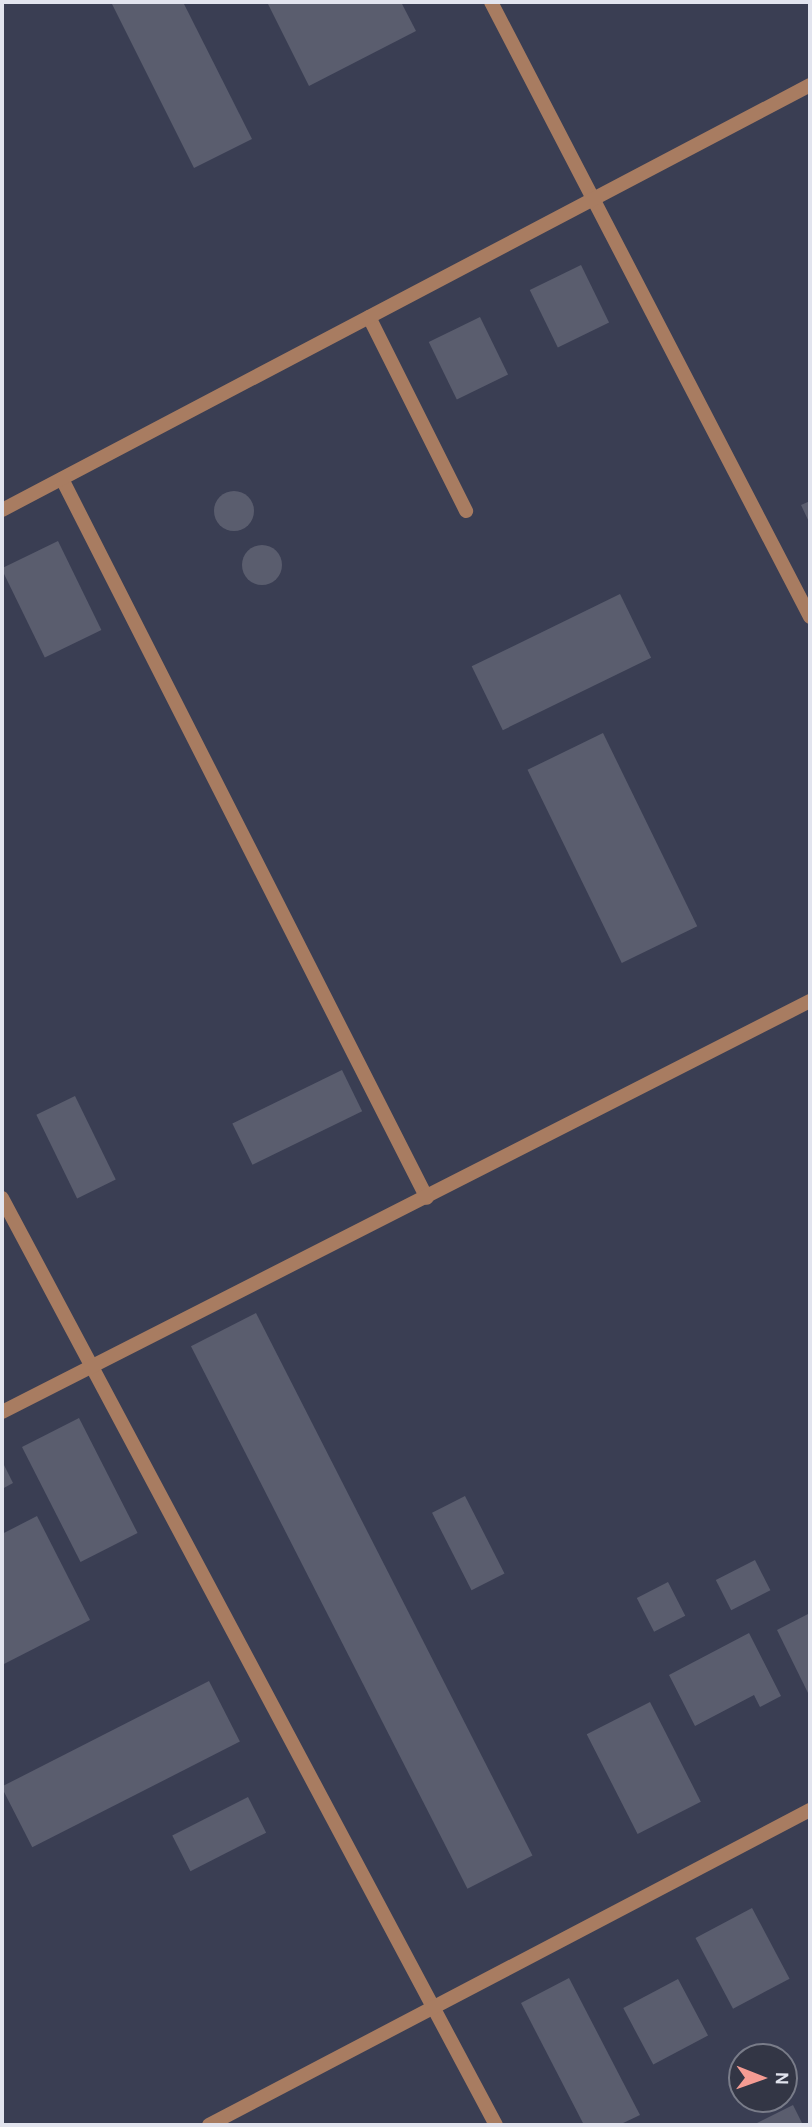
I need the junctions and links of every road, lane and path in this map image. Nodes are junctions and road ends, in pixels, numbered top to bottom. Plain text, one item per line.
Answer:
1 (491, 2) edge
2 (810, 85) edge
3 (591, 200) junction
4 (369, 317) junction
5 (62, 479) junction
6 (2, 510) edge
7 (466, 511) dead end
8 (810, 617) edge
9 (810, 1001) edge
10 (2, 1198) edge
11 (427, 1198) junction
12 (89, 1366) junction
13 (2, 1412) edge
14 (810, 1810) edge
15 (434, 2007) junction
16 (209, 2125) edge
17 (496, 2125) edge

1 - 3 lane
2 - 3 lane
3 - 4 lane
3 - 8 lane
4 - 5 lane
4 - 7 lane
5 - 6 lane
5 - 11 lane
9 - 11 lane
10 - 12 lane
11 - 12 lane
12 - 13 lane
12 - 15 lane
14 - 15 lane
15 - 16 lane
15 - 17 lane

